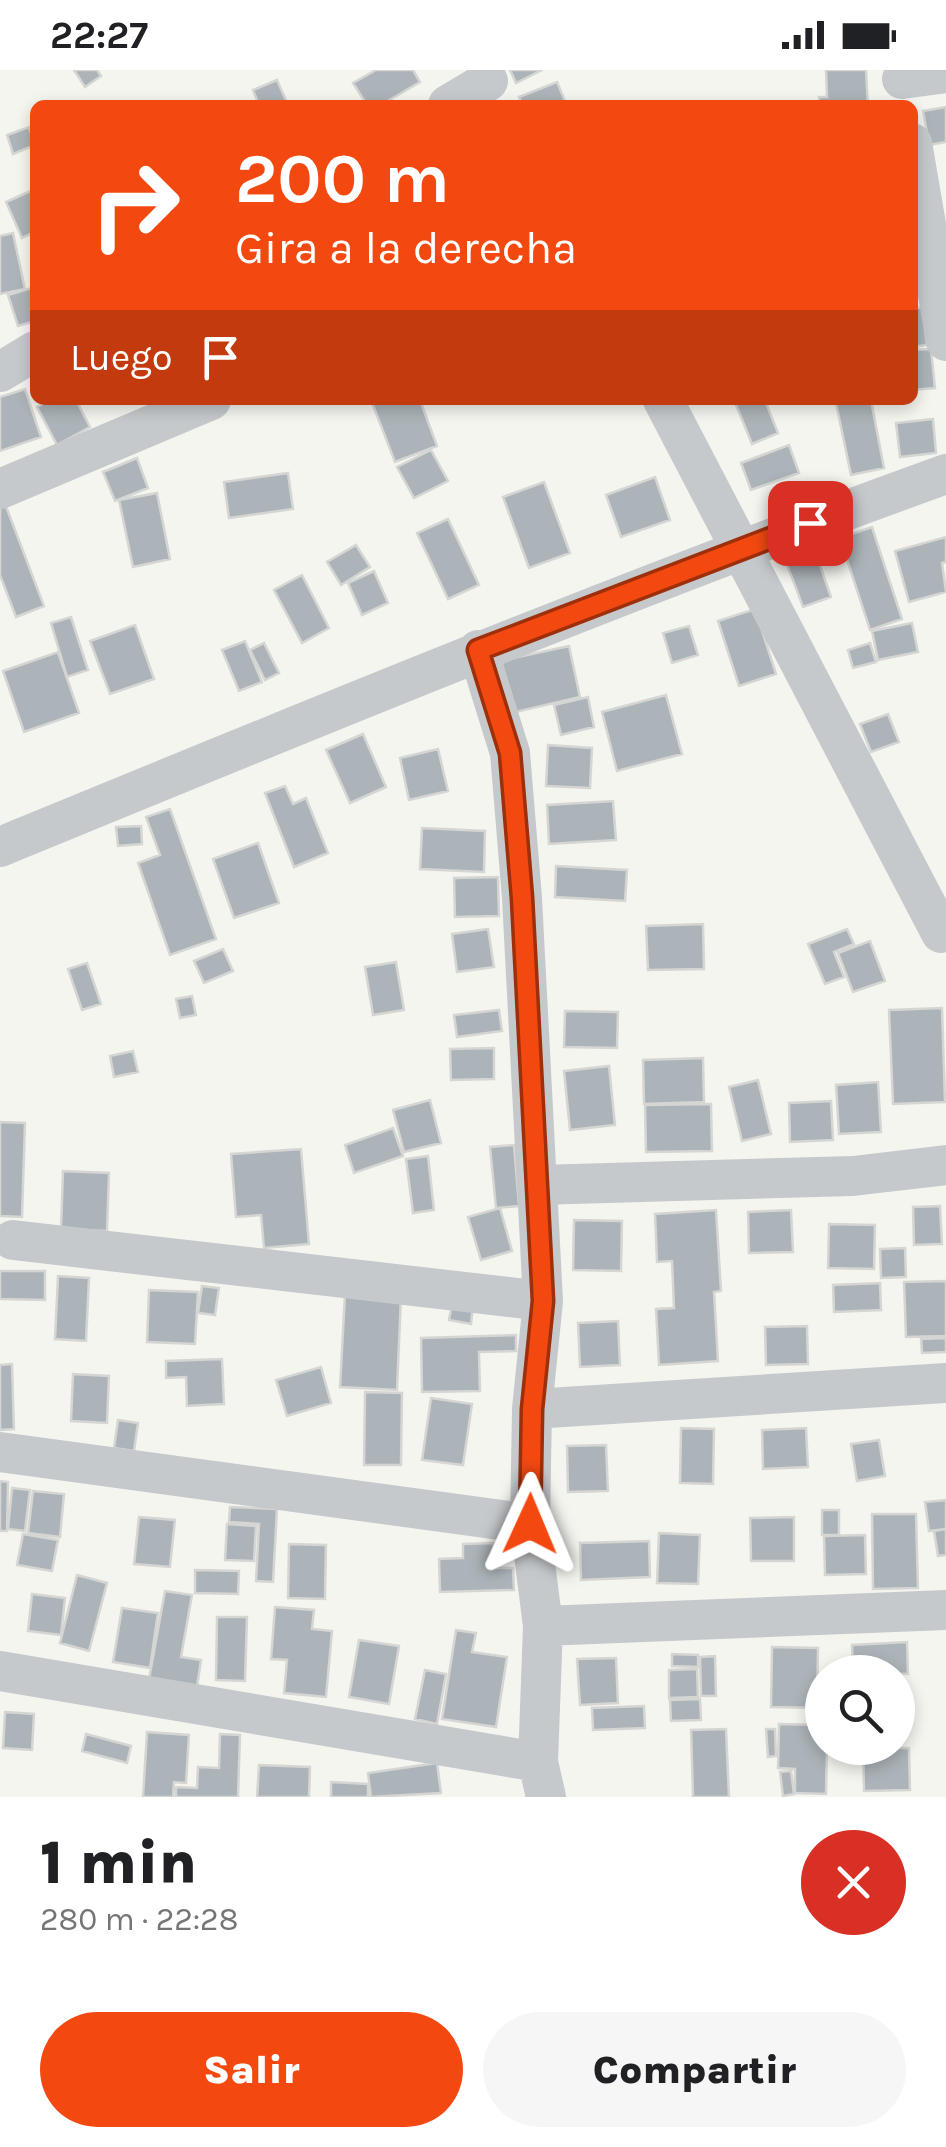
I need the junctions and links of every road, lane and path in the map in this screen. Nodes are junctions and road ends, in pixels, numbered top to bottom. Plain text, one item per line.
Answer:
1 (946, 73) edge
2 (491, 85) edge
3 (903, 85) edge
4 (459, 100) edge
5 (918, 178) edge
6 (946, 341) edge
7 (30, 354) edge
8 (0, 372) edge
9 (199, 405) edge
10 (666, 405) edge
11 (946, 474) edge
12 (3, 482) edge
13 (742, 548) junction
14 (478, 650) junction
15 (0, 846) edge
16 (946, 930) edge
17 (946, 1165) edge
18 (538, 1185) junction
19 (13, 1240) dead end
20 (543, 1301) junction
21 (946, 1383) edge
22 (532, 1409) junction
23 (0, 1452) edge
24 (530, 1524) junction
25 (946, 1610) edge
26 (543, 1626) junction
27 (0, 1672) edge
28 (542, 1780) edge

1 - 3 street
2 - 4 street
5 - 6 street
7 - 8 street
9 - 12 street
10 - 13 street
11 - 13 street
13 - 14 street
13 - 16 street
14 - 15 street
14 - 18 street
17 - 18 street
18 - 20 street
19 - 20 street
20 - 22 street
21 - 22 street
22 - 24 street
23 - 24 street
24 - 26 street
25 - 26 street
26 - 28 street
27 - 28 street

